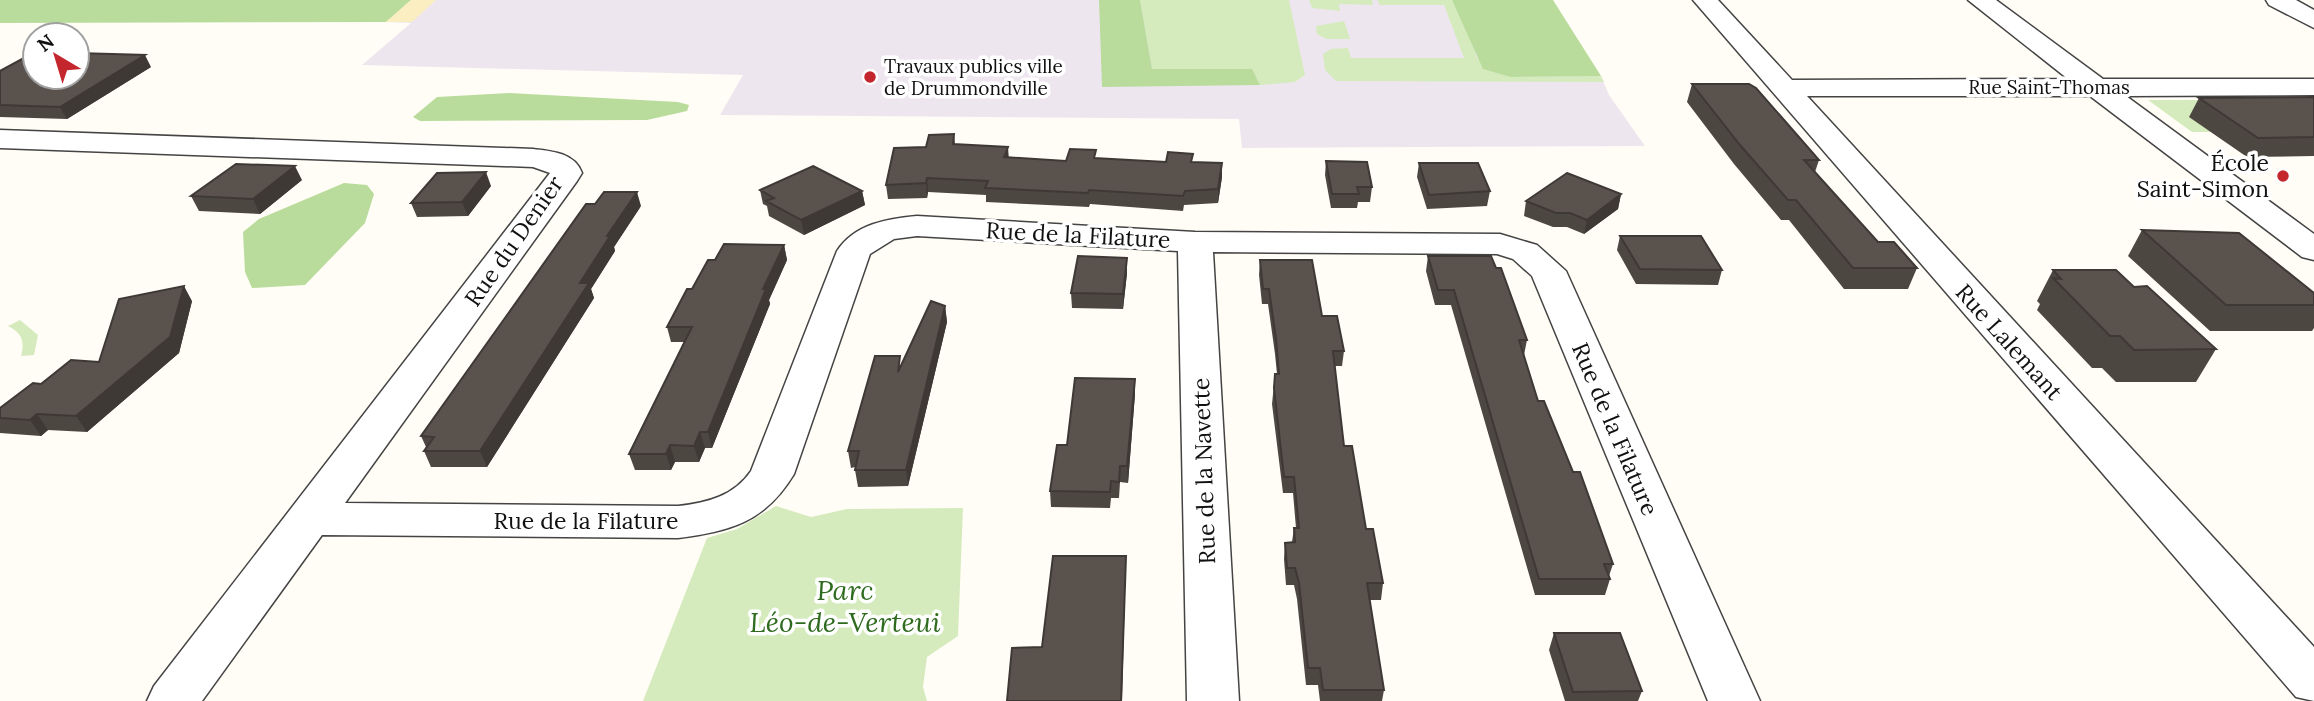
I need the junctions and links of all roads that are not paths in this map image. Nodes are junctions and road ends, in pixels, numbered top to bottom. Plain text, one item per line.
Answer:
1 (1705, 0) edge
2 (1980, 0) edge
3 (2278, 0) edge
4 (2314, 20) edge
5 (2096, 87) junction
6 (2314, 87) edge
7 (1784, 88) junction
8 (0, 139) edge
9 (1195, 242) junction
10 (2314, 250) edge
11 (310, 519) junction
12 (2314, 682) edge
13 (173, 701) edge
14 (1213, 701) edge
15 (1734, 701) edge

1 - 7 street, Rue Lalemant
2 - 5 street
3 - 4 street
5 - 6 street, Rue Saint-Thomas
5 - 7 street, Rue Saint-Thomas
5 - 10 street
7 - 12 street, Rue Lalemant
8 - 11 street, Rue du Denier
9 - 11 street, Rue de la Filature
9 - 14 street, Rue de la Navette
9 - 15 street, Rue de la Filature
11 - 13 street, Rue du Denier

